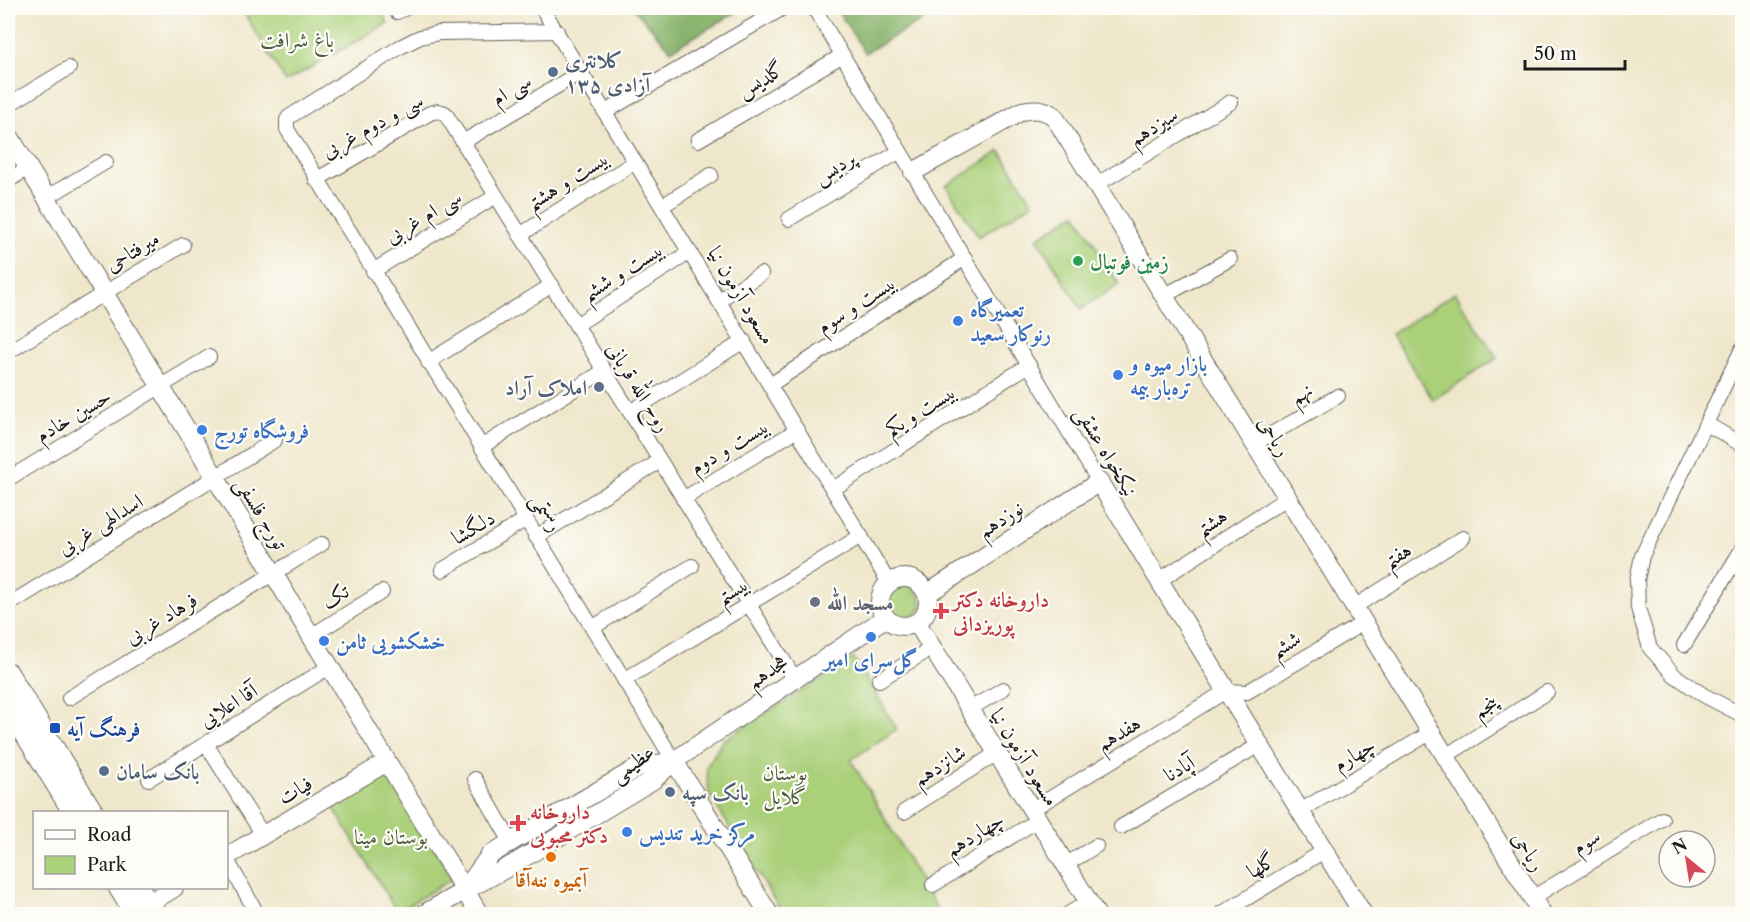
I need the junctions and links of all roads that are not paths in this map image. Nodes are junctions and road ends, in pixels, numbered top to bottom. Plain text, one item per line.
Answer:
1 (542, 8) edge
2 (783, 8) edge
3 (814, 8) edge
4 (557, 31) junction
5 (843, 55) junction
6 (69, 68) dead end
7 (581, 72) junction
8 (1231, 102) dead end
9 (8, 105) edge
10 (605, 112) junction
11 (448, 117) joint
12 (8, 134) edge
13 (698, 140) dead end
14 (463, 142) junction
15 (900, 151) junction
16 (106, 162) dead end
17 (635, 162) junction
18 (28, 168) junction
19 (913, 172) junction
20 (711, 175) dead end
21 (8, 180) edge
22 (316, 180) junction
23 (1096, 185) junction
24 (496, 196) junction
25 (46, 198) junction
26 (662, 206) junction
27 (789, 219) dead end
28 (520, 235) junction
29 (183, 245) dead end
30 (690, 252) junction
31 (965, 258) junction
32 (1230, 259) dead end
33 (373, 271) junction
34 (761, 274) dead end
35 (552, 285) junction
36 (103, 293) junction
37 (1164, 296) junction
38 (719, 300) junction
39 (576, 325) junction
40 (744, 341) junction
41 (1743, 349) edge
42 (8, 352) edge
43 (209, 357) dead end
44 (428, 362) junction
45 (1029, 365) junction
46 (604, 371) junction
47 (770, 385) junction
48 (160, 387) junction
49 (1338, 396) dead end
50 (630, 412) junction
51 (1707, 424) junction
52 (797, 430) junction
53 (275, 440) dead end
54 (1254, 444) junction
55 (1743, 445) edge
56 (481, 447) junction
57 (660, 461) junction
58 (215, 478) junction
59 (8, 479) edge
60 (1099, 482) junction
61 (833, 489) junction
62 (1287, 498) junction
63 (683, 499) junction
64 (525, 520) junction
65 (861, 536) junction
66 (536, 537) junction
67 (1463, 538) dead end
68 (322, 544) dead end
69 (1743, 549) edge
70 (692, 566) dead end
71 (442, 570) dead end
72 (273, 574) junction
73 (1158, 581) junction
74 (889, 583) junction
75 (382, 592) dead end
76 (927, 594) junction
77 (749, 604) junction
78 (8, 605) edge
79 (1358, 615) junction
80 (885, 618) junction
81 (916, 623) junction
82 (592, 628) junction
83 (311, 636) junction
84 (1684, 645) dead end
85 (932, 648) junction
86 (329, 667) junction
87 (8, 673) edge
88 (795, 679) junction
89 (624, 680) junction
90 (879, 680) dead end
91 (1003, 689) dead end
92 (1226, 692) junction
93 (1547, 692) dead end
94 (69, 698) dead end
95 (8, 706) edge
96 (969, 709) junction
97 (1743, 715) edge
98 (1430, 733) junction
99 (206, 744) junction
100 (1259, 745) junction
101 (997, 753) junction
102 (1444, 757) junction
103 (674, 761) junction
104 (387, 762) junction
105 (148, 779) dead end
106 (475, 779) dead end
107 (72, 811) edge
108 (92, 811) edge
109 (1300, 811) junction
110 (904, 812) dead end
111 (1034, 815) junction
112 (1662, 819) dead end
113 (1121, 827) dead end
114 (263, 835) junction
115 (511, 842) junction
116 (1096, 846) dead end
117 (1324, 851) junction
118 (228, 856) edge
119 (228, 861) edge
120 (1065, 865) junction
121 (933, 885) dead end
122 (121, 889) edge
123 (172, 889) edge
124 (464, 891) junction
125 (1532, 898) junction
126 (145, 905) edge
127 (254, 908) dead end
128 (1092, 908) edge
129 (424, 915) edge
130 (479, 915) edge
131 (769, 915) edge
132 (1068, 915) edge
133 (1221, 915) edge
134 (1363, 915) edge
135 (1542, 915) edge

1 - 4 street, مسعود آزمون نیا
2 - 10 street
3 - 5 street, نیکخواه عشقی
4 - 7 street, مسعود آزمون نیا
4 - 22 street, رستمی
5 - 13 street, گلدیس
5 - 15 street, نیکخواه عشقی
6 - 9 street
7 - 10 street, مسعود آزمون نیا
7 - 14 street, سی ام
8 - 23 street, سیزدهم
10 - 17 street, مسعود آزمون نیا
11 - 14 street, روح الله قربانی
11 - 22 street, سی و دوم غربی
12 - 18 street, تورج فلسفی
14 - 24 street, روح الله قربانی
15 - 19 street, نیکخواه عشقی
15 - 27 street, پردیس
16 - 25 street
17 - 26 street, مسعود آزمون نیا
17 - 28 street, بیست و هشتم
18 - 21 street
18 - 25 street, تورج فلسفی
19 - 23 street, ریاحی
19 - 31 street, نیکخواه عشقی
20 - 26 street
22 - 33 street, رستمی
23 - 37 street, ریاحی
24 - 28 street, روح الله قربانی
24 - 33 street, سی ام غربی
25 - 36 street, تورج فلسفی
26 - 30 street, مسعود آزمون نیا
28 - 35 street, روح الله قربانی
29 - 36 street, میرفتاحی
30 - 38 street, مسعود آزمون نیا
30 - 39 street, بیست و ششم
31 - 45 street, نیکخواه عشقی
31 - 47 street, بیست و سوم
32 - 37 street
33 - 44 street, رستمی
34 - 38 street
35 - 39 street, روح الله قربانی
35 - 44 street
36 - 42 street, میرفتاحی
36 - 48 street, تورج فلسفی
37 - 54 street, ریاحی
38 - 40 street, مسعود آزمون نیا
39 - 46 street, روح الله قربانی
40 - 47 street, مسعود آزمون نیا
40 - 50 street
41 - 51 street
43 - 48 street, حسین خادم
44 - 56 street, رستمی
45 - 60 street, نیکخواه عشقی
45 - 61 street, بیست و یکم
46 - 50 street, روح الله قربانی
46 - 56 street
47 - 52 street, مسعود آزمون نیا
48 - 58 street, تورج فلسفی
48 - 59 street, حسین خادم
49 - 54 street, نهم
50 - 57 street, روح الله قربانی
51 - 55 street
51 - 97 street
52 - 61 street, مسعود آزمون نیا
52 - 63 street, بیست و دوم
53 - 58 street, اسدالهی غربی
54 - 62 street, ریاحی
56 - 64 street, رستمی
57 - 63 street, روح الله قربانی
57 - 66 street
58 - 72 street, تورج فلسفی
58 - 78 street, اسدالهی غربی
60 - 73 street, نیکخواه عشقی
60 - 76 street, نوزدهم
61 - 65 street, مسعود آزمون نیا
62 - 73 street, هشتم
62 - 79 street, ریاحی
63 - 77 street, روح الله قربانی
64 - 66 street, رستمی
64 - 71 street, دلگشا
65 - 74 street, مسعود آزمون نیا
65 - 77 street, بیستم
66 - 82 street, رستمی
67 - 79 street, هفتم
68 - 72 street, فرهاد غربی
69 - 84 street
70 - 82 street
72 - 83 street, تورج فلسفی
72 - 94 street, فرهاد غربی
73 - 92 street, نیکخواه عشقی
74 - 76 street
74 - 80 street
75 - 83 street, تک
76 - 81 street
77 - 88 street, روح الله قربانی
77 - 89 street, بیستم
79 - 92 street, ششم
79 - 98 street, ریاحی
80 - 81 street
80 - 88 street, هجدهم
81 - 85 street, مسعود آزمون نیا
82 - 89 street, رستمی
83 - 86 street, تورج فلسفی
85 - 90 street
85 - 96 street, مسعود آزمون نیا
86 - 99 street, آقا اعلایی
86 - 104 street, تورج فلسفی
87 - 108 main road
88 - 103 street, هجدهم
89 - 103 street, رستمی
91 - 96 street
92 - 100 street, نیکخواه عشقی
92 - 111 street, هفدهم
93 - 102 street, پنجم
95 - 107 main road
96 - 101 street, مسعود آزمون نیا
98 - 102 street, ریاحی
98 - 109 street, چهارم
99 - 105 street, آقا اعلایی
99 - 114 street
100 - 109 street, نیکخواه عشقی
100 - 113 street, آپادنا
101 - 110 street, شانزدهم
101 - 111 street, مسعود آزمون نیا
102 - 125 street, ریاحی
103 - 115 street, عظیمی
103 - 124 street, عظیمی
103 - 131 street, رستمی
104 - 114 street, فیات
104 - 124 street, تورج فلسفی
106 - 115 street
109 - 117 street, نیکخواه عشقی
111 - 120 street, مسعود آزمون نیا
111 - 121 street, چهاردهم
112 - 125 street, سوم
114 - 118 street, فیات
115 - 124 street, عظیمی
116 - 120 street
117 - 133 street, گلها
117 - 134 street, نیکخواه عشقی
119 - 127 street
120 - 128 street, مسعود آزمون نیا
122 - 126 main road
123 - 126 street
124 - 129 street, عظیمی
124 - 130 street, تورج فلسفی
125 - 135 street, ریاحی
128 - 132 street

